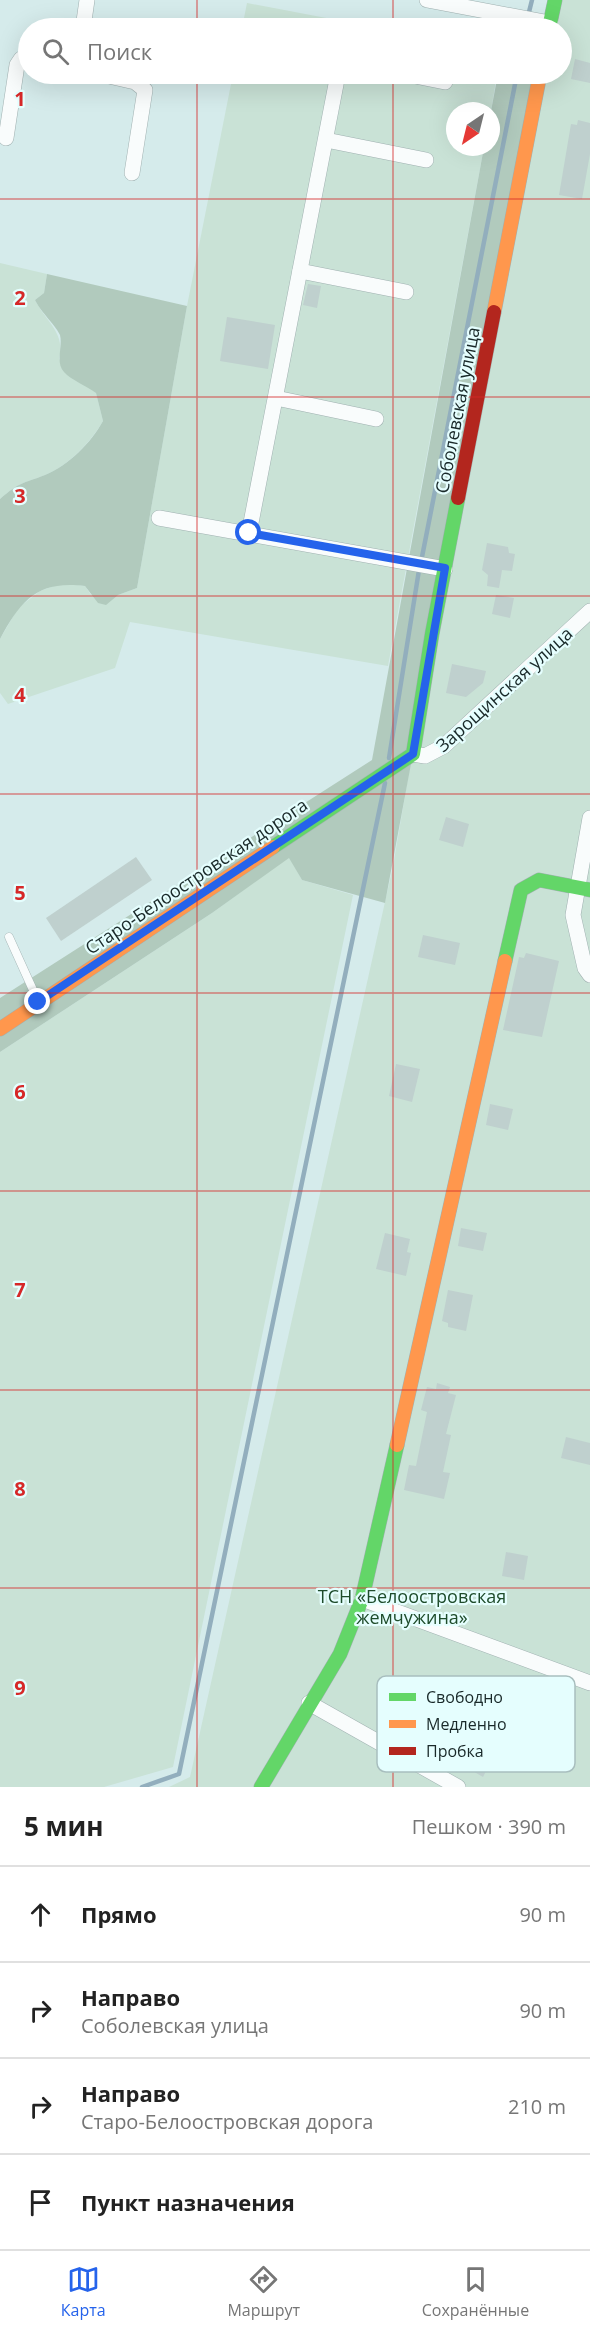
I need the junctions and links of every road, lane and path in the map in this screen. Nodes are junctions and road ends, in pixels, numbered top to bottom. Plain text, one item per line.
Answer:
1 (87, 0) edge
2 (427, 0) edge
3 (555, 0) edge
4 (84, 18) edge
5 (512, 18) edge
6 (552, 18) edge
7 (18, 64) edge
8 (138, 84) edge
9 (336, 84) edge
10 (538, 84) edge
11 (6, 138) dead end
12 (326, 140) junction
13 (426, 160) dead end
14 (132, 173) dead end
15 (300, 271) junction
16 (406, 292) dead end
17 (276, 399) junction
18 (376, 419) dead end
19 (159, 518) dead end
20 (249, 533) junction
21 (445, 568) junction
22 (590, 611) edge
23 (413, 754) junction
24 (590, 818) edge
25 (583, 889) edge
26 (9, 937) dead end
27 (590, 975) edge
28 (38, 1002) junction
29 (0, 1029) edge
30 (362, 1599) junction
31 (571, 1676) edge
32 (575, 1677) edge
33 (590, 1683) edge
34 (309, 1704) junction
35 (377, 1743) edge
36 (427, 1772) edge
37 (448, 1784) edge
38 (261, 1787) edge

1 - 4 street
2 - 5 street
3 - 6 street
7 - 11 street
8 - 14 street
9 - 12 street
10 - 21 street, Соболевская улица
12 - 13 street
12 - 15 street
15 - 16 street
15 - 17 street
17 - 18 street
17 - 20 street
19 - 20 street
20 - 21 street
21 - 23 street, Соболевская улица
22 - 23 street, Зарощинская улица
23 - 28 street, Старо-Белоостровская дорога
24 - 25 street
25 - 27 street
25 - 30 street
26 - 28 lane
28 - 29 street, Старо-Белоостровская дорога
30 - 31 street
30 - 34 street
32 - 33 street
34 - 35 street
34 - 38 street
36 - 37 street

